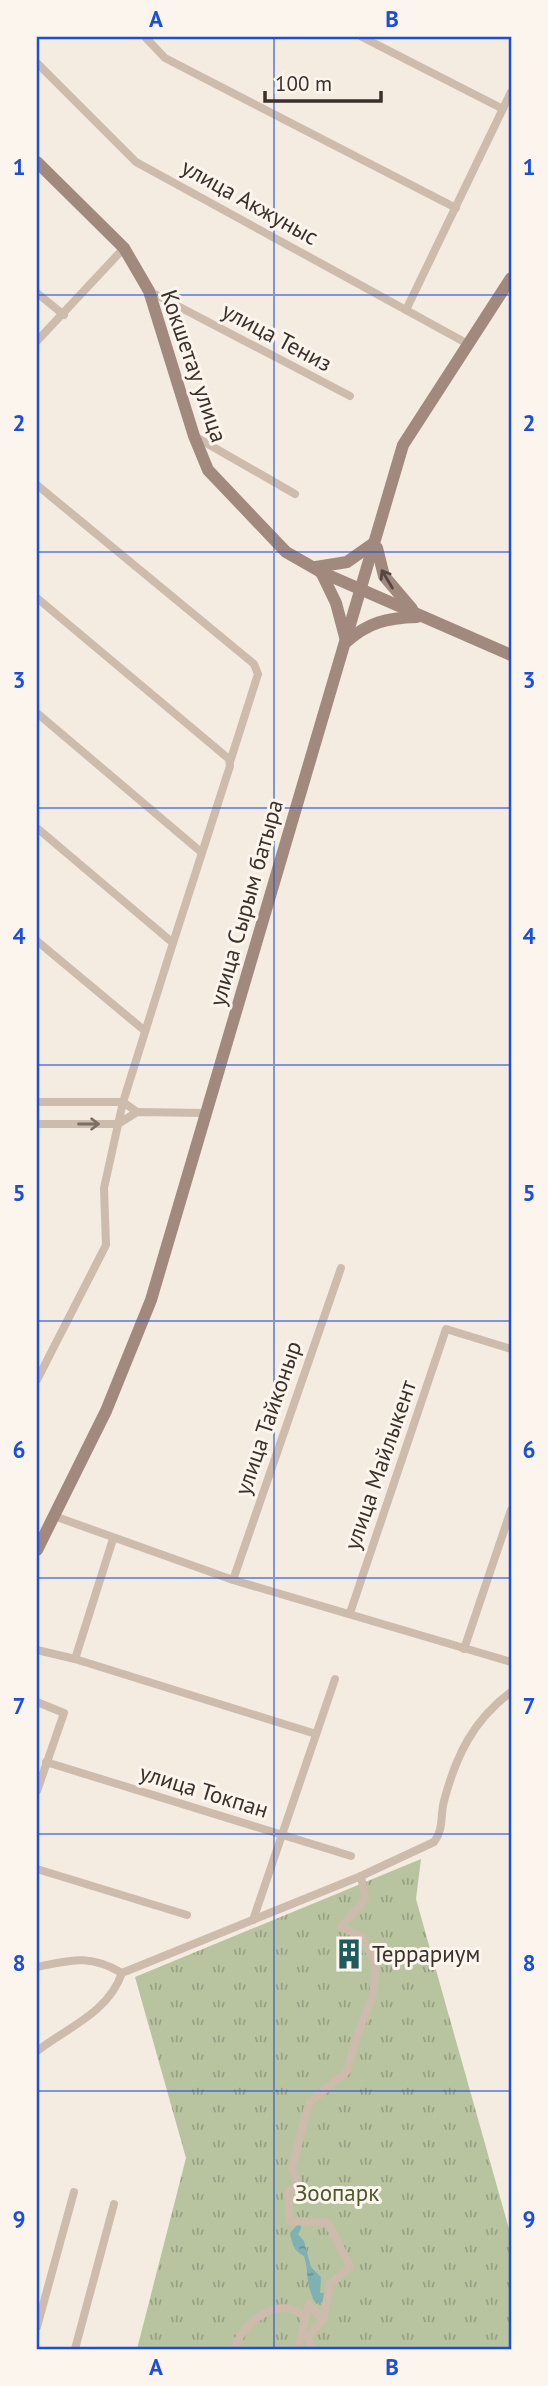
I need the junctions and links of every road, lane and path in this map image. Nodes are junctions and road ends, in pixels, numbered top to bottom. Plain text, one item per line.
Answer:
1 (145, 37) edge
2 (362, 37) edge
3 (37, 63) edge
4 (511, 92) edge
5 (507, 105) edge
6 (37, 162) edge
7 (456, 208) junction
8 (124, 248) junction
9 (511, 278) edge
10 (149, 291) junction
11 (37, 293) edge
12 (406, 310) junction
13 (64, 316) junction
14 (37, 341) edge
15 (468, 344) junction
16 (350, 396) dead end
17 (194, 436) junction
18 (37, 485) edge
19 (295, 494) dead end
20 (376, 539) junction
21 (317, 569) junction
22 (361, 588) junction
23 (37, 598) edge
24 (420, 616) junction
25 (344, 642) junction
26 (511, 655) edge
27 (37, 713) edge
28 (230, 762) junction
29 (37, 828) edge
30 (201, 852) junction
31 (37, 941) edge
32 (173, 943) junction
33 (145, 1031) junction
34 (37, 1102) edge
35 (123, 1102) junction
36 (137, 1112) junction
37 (206, 1113) junction
38 (37, 1124) edge
39 (118, 1124) junction
40 (341, 1268) dead end
41 (511, 1349) edge
42 (37, 1380) edge
43 (511, 1510) edge
44 (54, 1516) junction
45 (113, 1539) junction
46 (37, 1550) edge
47 (233, 1580) junction
48 (350, 1613) junction
49 (464, 1649) junction
50 (37, 1650) edge
51 (75, 1659) junction
52 (511, 1662) edge
53 (335, 1679) dead end
54 (511, 1692) edge
55 (37, 1702) edge
56 (316, 1734) junction
57 (46, 1762) junction
58 (37, 1791) edge
59 (281, 1835) junction
60 (351, 1856) dead end
61 (37, 1869) edge
62 (360, 1876) junction
63 (187, 1916) dead end
64 (253, 1920) junction
65 (37, 1967) edge
66 (122, 1973) junction
67 (37, 2051) edge
68 (74, 2192) dead end
69 (114, 2204) dead end
70 (306, 2317) junction
71 (323, 2320) junction
72 (37, 2328) edge
73 (75, 2349) edge
74 (235, 2349) edge
75 (298, 2349) edge
76 (313, 2349) edge

1 - 7 street
2 - 5 street
3 - 12 street, улица Акжуныс
4 - 5 street
5 - 7 street
6 - 8 street, Кокшетау улица
7 - 12 street
8 - 10 street, Кокшетау улица
8 - 13 street
9 - 15 street, улица Сырым батыра
10 - 16 street, улица Тениз
10 - 17 street, Кокшетау улица
11 - 13 street
12 - 15 street, улица Акжуныс
13 - 14 street
15 - 20 street, улица Сырым батыра
17 - 19 street
17 - 21 street, Кокшетау улица
18 - 28 street
20 - 21 street
20 - 22 street, улица Сырым батыра
24 -> 20 street
21 - 22 street, Кокшетау улица
21 - 25 street
22 - 24 street, Кокшетау улица
22 - 25 street, улица Сырым батыра
23 - 28 street
24 - 25 street
24 - 26 street, Кокшетау улица
25 - 37 street, улица Сырым батыра
27 - 30 street
28 - 30 street
29 - 32 street
30 - 32 street
31 - 33 street
32 - 33 street
33 - 35 street
34 - 35 street
35 - 36 street
35 - 39 street
36 - 37 street
36 - 39 street
37 - 44 street, улица Сырым батыра
38 -> 39 street
39 - 42 street
40 - 47 street, улица Тайконыр
41 - 48 street, улица Майлыкент
43 - 49 street
44 - 45 street
44 - 46 street, улица Сырым батыра
45 - 47 street
45 - 51 street
47 - 48 street
48 - 49 street
49 - 52 street
50 - 51 street
51 - 56 street
53 - 56 street
54 - 62 street
55 - 57 street
56 - 59 street
57 - 58 street
57 - 59 street, улица Токпан
59 - 60 street, улица Токпан
59 - 64 street
61 - 63 street
62 - 64 street
62 - 71 street
64 - 66 street
65 - 66 street
66 - 67 street
68 - 72 street
69 - 73 street
70 - 71 street
70 - 74 street
70 - 75 street
71 - 76 street

